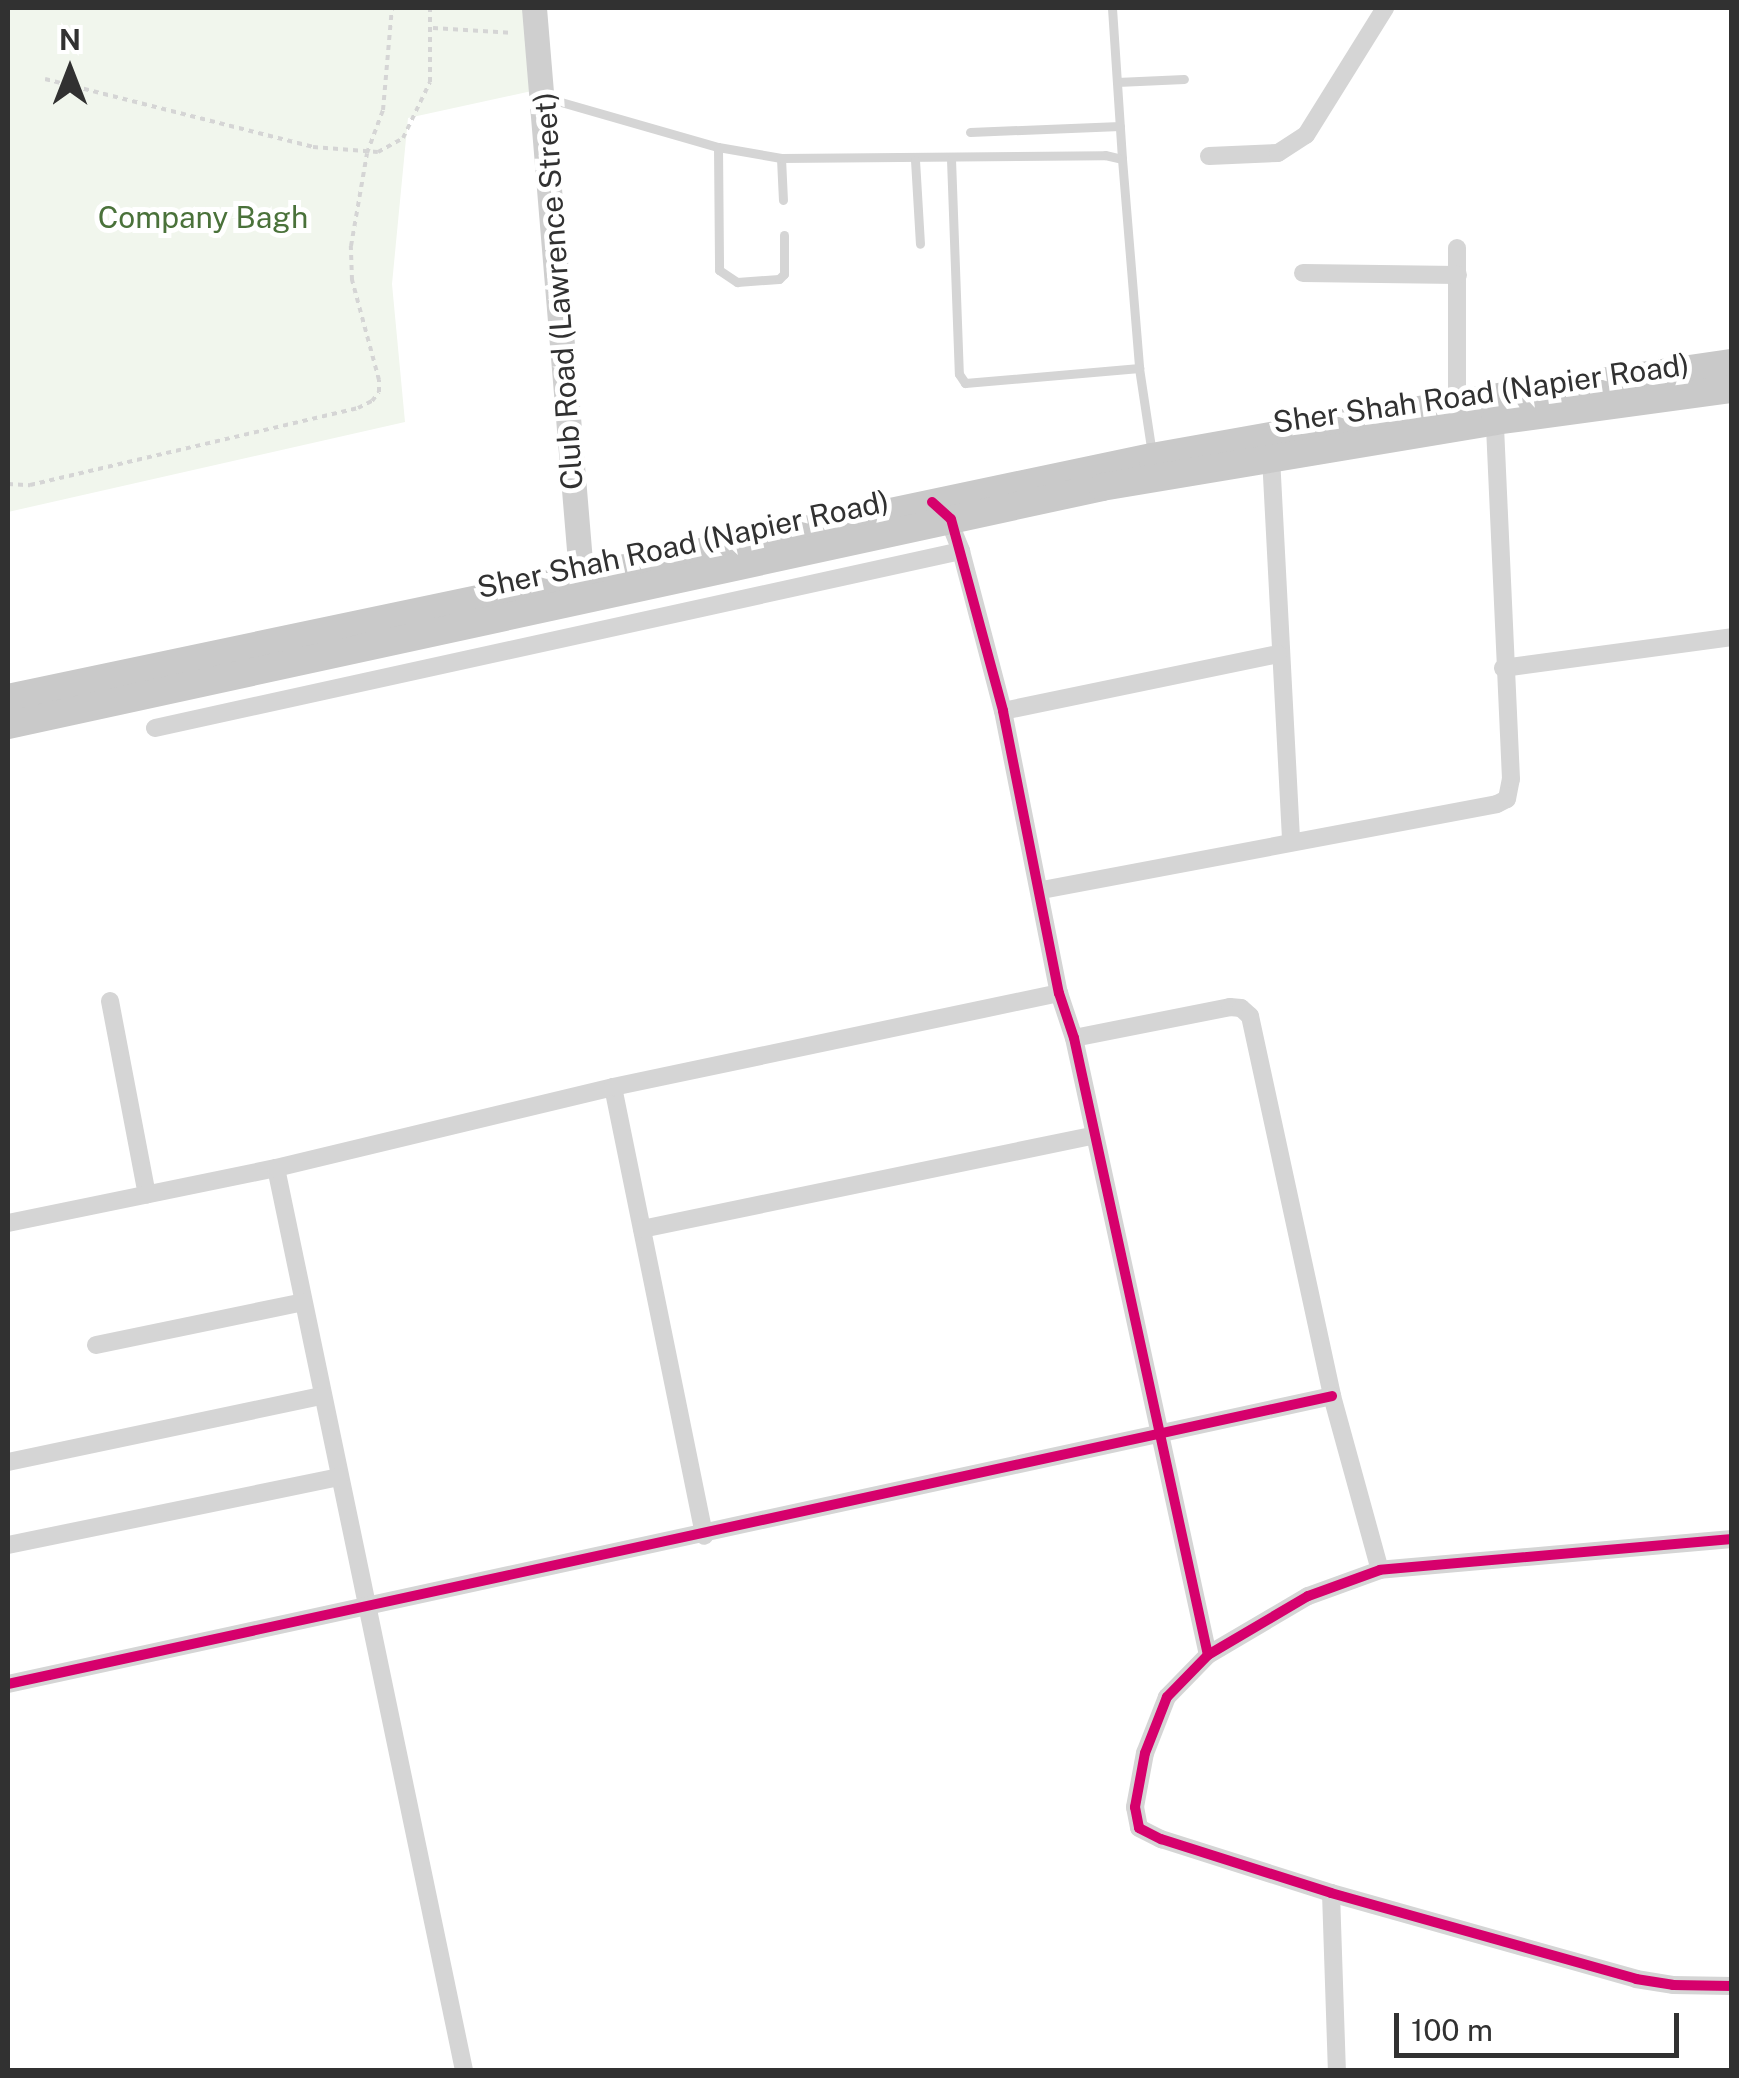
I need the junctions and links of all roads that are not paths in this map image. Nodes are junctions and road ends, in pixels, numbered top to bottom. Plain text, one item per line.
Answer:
1 (534, 8) edge
2 (1112, 8) edge
3 (1386, 8) edge
4 (1184, 78) dead end
5 (1117, 82) junction
6 (544, 97) junction
7 (1120, 126) junction
8 (970, 132) dead end
9 (718, 146) junction
10 (1209, 156) dead end
11 (781, 158) junction
12 (1122, 159) junction
13 (916, 160) junction
14 (951, 160) junction
15 (784, 200) dead end
16 (784, 235) dead end
17 (920, 244) dead end
18 (1458, 248) dead end
19 (1303, 273) dead end
20 (1458, 274) junction
21 (1732, 364) edge
22 (1139, 368) junction
23 (1732, 389) edge
24 (1458, 403) junction
25 (1494, 420) junction
26 (1152, 457) junction
27 (1271, 457) junction
28 (941, 510) junction
29 (961, 551) junction
30 (588, 585) junction
31 (602, 631) junction
32 (1732, 638) edge
33 (1278, 654) junction
34 (1503, 668) junction
35 (262, 669) junction
36 (8, 698) edge
37 (267, 704) junction
38 (1003, 711) junction
39 (8, 725) edge
40 (155, 728) dead end
41 (1291, 840) junction
42 (1042, 890) junction
43 (1059, 992) junction
44 (110, 1001) dead end
45 (1074, 1038) junction
46 (614, 1087) junction
47 (1092, 1136) junction
48 (276, 1168) junction
49 (146, 1195) junction
50 (8, 1224) edge
51 (642, 1229) junction
52 (303, 1302) junction
53 (96, 1344) dead end
54 (322, 1396) junction
55 (1332, 1396) junction
56 (1157, 1433) junction
57 (8, 1462) edge
58 (339, 1477) junction
59 (704, 1536) junction
60 (1732, 1539) edge
61 (8, 1545) edge
62 (1380, 1570) junction
63 (366, 1608) junction
64 (1208, 1655) junction
65 (8, 1684) edge
66 (1331, 1892) junction
67 (1732, 1986) edge
68 (464, 2070) edge
69 (1337, 2070) edge

1 - 6 street, Club Road (Lawrence Street)
2 - 5 lane
3 - 10 street
4 - 5 lane
5 - 7 lane
6 - 9 lane
6 - 30 street, Club Road (Lawrence Street)
7 - 8 lane
7 - 12 lane
9 - 11 lane
9 - 16 lane
11 - 13 lane
11 - 15 lane
12 - 14 lane
12 - 22 lane
13 - 14 lane
13 - 17 lane
14 - 22 lane
18 - 20 street
19 - 20 street
20 - 24 street
21 - 24 main road, Sher Shah Road (Napier Road)
22 - 26 lane
23 - 25 main road, Sher Shah Road (Napier Road)
24 - 26 main road, Sher Shah Road (Napier Road)
25 - 27 main road, Sher Shah Road (Napier Road)
25 - 34 street
26 - 28 main road, Sher Shah Road (Napier Road)
27 - 28 main road, Sher Shah Road (Napier Road)
27 - 33 street
28 - 29 street
28 - 30 main road, Sher Shah Road (Napier Road)
29 - 31 street
29 - 38 street
30 - 31 street
30 - 35 main road, Sher Shah Road (Napier Road)
30 - 36 main road, Sher Shah Road (Napier Road)
31 - 37 street
32 - 34 street
33 - 38 street
33 - 41 street
34 - 41 street
35 - 37 street
35 - 39 main road, Sher Shah Road (Napier Road)
37 - 40 street
38 - 42 street
41 - 42 street
42 - 43 street
43 - 45 street
43 - 46 street
44 - 49 street
45 - 47 street
45 - 55 street
46 - 48 street
46 - 51 street
47 - 51 street
47 - 56 street
48 - 49 street
48 - 52 street
49 - 50 street
51 - 59 street
52 - 53 street
52 - 54 street
54 - 57 street
54 - 58 street
55 - 56 street
55 - 62 street
56 - 59 street
56 - 64 street
58 - 61 street
58 - 63 street
59 - 63 street
60 - 62 street
62 - 64 street
63 - 65 street
63 - 68 street
64 - 66 street
66 - 67 street
66 - 69 street

